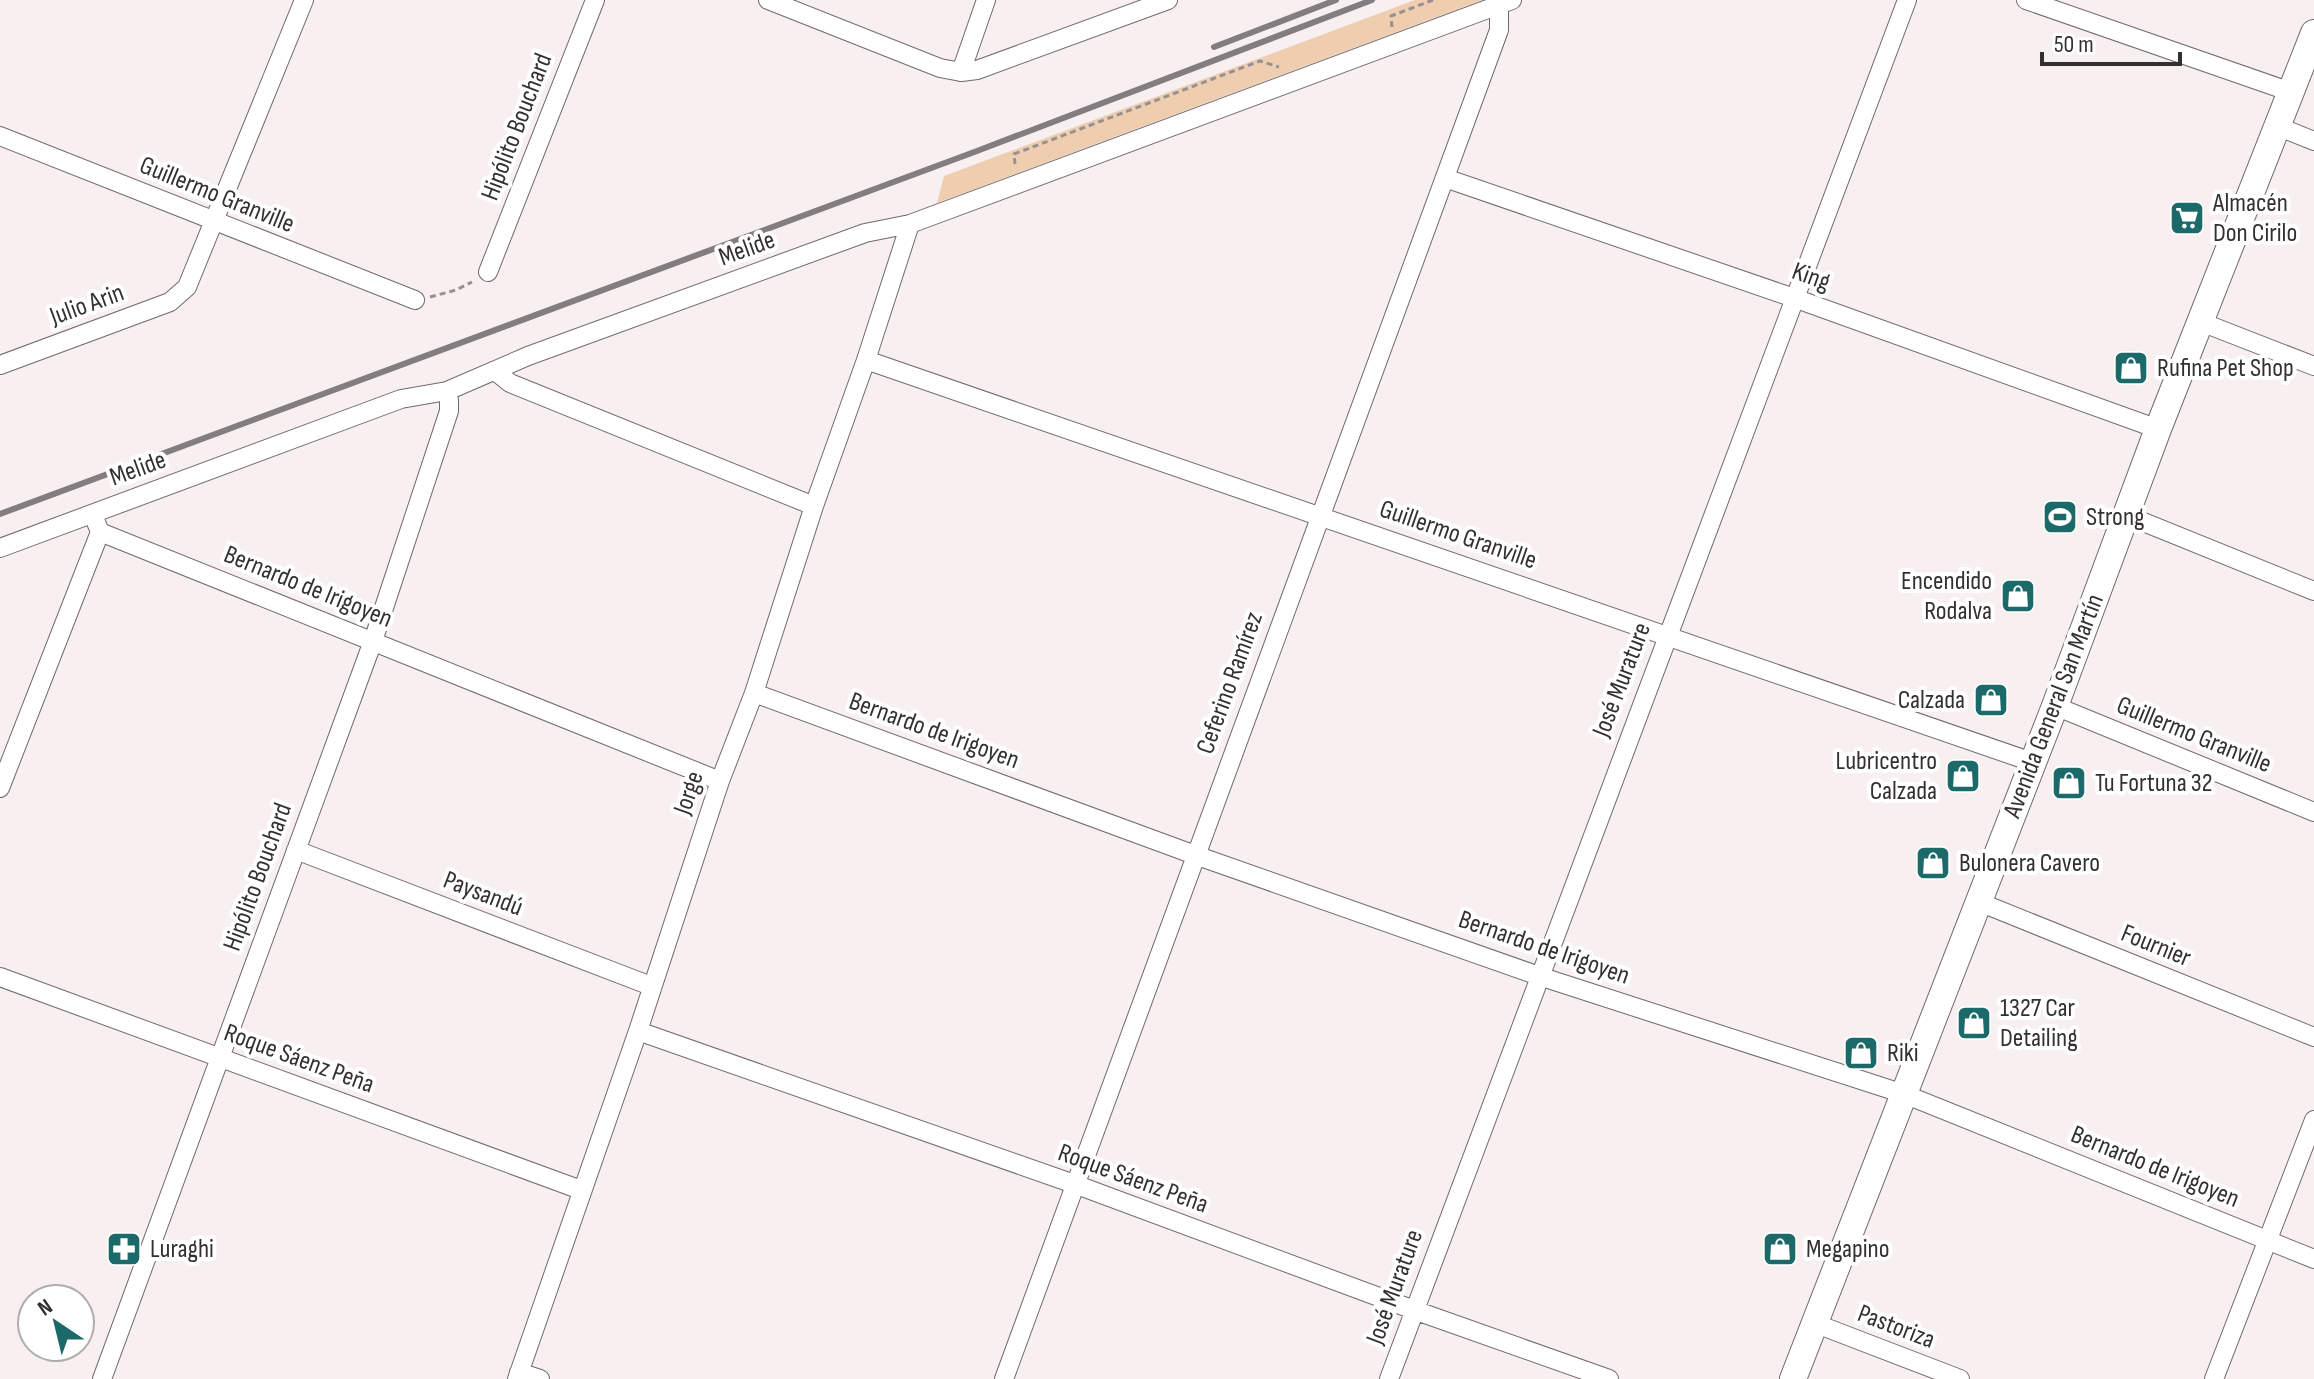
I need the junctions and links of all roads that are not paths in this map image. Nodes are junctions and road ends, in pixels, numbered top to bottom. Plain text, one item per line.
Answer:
1 (304, 0) edge
2 (595, 0) edge
3 (768, 0) edge
4 (986, 0) edge
5 (1168, 0) edge
6 (1907, 0) edge
7 (2026, 0) edge
8 (1506, 2) edge
9 (2314, 33) edge
10 (961, 72) junction
11 (2291, 92) junction
12 (2279, 127) junction
13 (0, 136) edge
14 (2314, 141) edge
15 (1445, 178) junction
16 (215, 222) junction
17 (910, 224) junction
18 (488, 272) road end
19 (1794, 298) junction
20 (415, 300) road end
21 (2201, 322) junction
22 (866, 360) junction
23 (0, 365) edge
24 (2314, 366) edge
25 (495, 371) junction
26 (447, 391) junction
27 (2158, 429) junction
28 (814, 506) junction
29 (93, 513) junction
30 (1319, 515) junction
31 (2126, 515) junction
32 (100, 532) junction
33 (0, 548) edge
34 (2314, 591) edge
35 (1667, 634) junction
36 (373, 641) junction
37 (754, 693) junction
38 (2055, 706) junction
39 (8, 736) edge
40 (2032, 762) junction
41 (720, 781) junction
42 (0, 788) edge
43 (2314, 812) edge
44 (296, 850) junction
45 (1195, 855) junction
46 (1979, 902) junction
47 (1539, 976) junction
48 (0, 977) edge
49 (651, 986) junction
50 (638, 1031) junction
51 (2314, 1037) edge
52 (219, 1058) junction
53 (1904, 1094) junction
54 (2314, 1120) edge
55 (1077, 1185) junction
56 (581, 1190) junction
57 (2266, 1240) junction
58 (2314, 1259) edge
59 (1414, 1310) junction
60 (1814, 1323) junction
61 (518, 1375) edge
62 (102, 1379) edge
63 (540, 1379) edge
64 (1004, 1379) edge
65 (1389, 1379) edge
66 (1609, 1379) edge
67 (1793, 1379) edge
68 (1960, 1379) edge
69 (2214, 1379) edge

1 - 16 street
2 - 18 street, Hipólito Bouchard
3 - 10 street
4 - 10 street
5 - 10 street
6 - 19 street, José Murature
7 - 11 street
8 - 15 street, Ceferino Ramírez
8 - 17 street, Melide
9 - 11 main road, Avenida General San Martín
11 - 12 main road, Avenida General San Martín
12 - 14 street
12 - 21 main road, Avenida General San Martín
13 - 16 street, Guillermo Granville
15 - 19 street, King
15 - 30 street, Ceferino Ramírez
16 - 20 street, Guillermo Granville
16 - 23 street, Julio Arin
17 - 22 street, Jorge
17 - 25 street, Melide
19 - 27 street, King
19 - 35 street, José Murature
21 - 24 street
21 - 27 main road, Avenida General San Martín
22 - 28 street, Jorge
22 - 30 street, Guillermo Granville
25 - 26 street, Melide
25 - 28 street
26 - 29 street, Melide
26 - 36 street, Hipólito Bouchard
27 - 31 main road, Avenida General San Martín
28 - 37 street, Jorge
29 - 32 street
29 - 33 street, Melide
30 - 35 street, Guillermo Granville
30 - 45 street, Ceferino Ramírez
31 - 34 street
31 - 38 main road, Avenida General San Martín
32 - 36 street, Bernardo de Irigoyen
32 - 39 street
35 - 40 street, Guillermo Granville
35 - 47 street, José Murature
36 - 41 street, Bernardo de Irigoyen
36 - 44 street, Hipólito Bouchard
37 - 41 street, Jorge
37 - 45 street, Bernardo de Irigoyen
38 - 40 main road, Avenida General San Martín
38 - 43 street, Guillermo Granville
39 - 42 street
40 - 46 main road, Avenida General San Martín
41 - 49 street, Jorge
44 - 49 street, Paysandú
44 - 52 street, Hipólito Bouchard
45 - 47 street, Bernardo de Irigoyen
45 - 55 street, Ceferino Ramírez
46 - 51 street, Fournier
46 - 53 main road, Avenida General San Martín
47 - 53 street, Bernardo de Irigoyen
47 - 59 street, José Murature
48 - 52 street, Roque Sáenz Peña
49 - 50 street, Jorge
50 - 55 street, Roque Sáenz Peña
50 - 56 street, Jorge
52 - 56 street, Roque Sáenz Peña
52 - 62 street, Hipólito Bouchard
53 - 57 street, Bernardo de Irigoyen
53 - 60 main road, Avenida General San Martín
54 - 57 street
55 - 59 street, Roque Sáenz Peña
55 - 64 street, Ceferino Ramírez
56 - 61 street, Jorge
57 - 58 street, Bernardo de Irigoyen
57 - 69 street
59 - 65 street, José Murature
59 - 66 street, Roque Sáenz Peña
60 - 67 main road, Avenida General San Martín
60 - 68 street, Pastoriza
61 - 63 street

